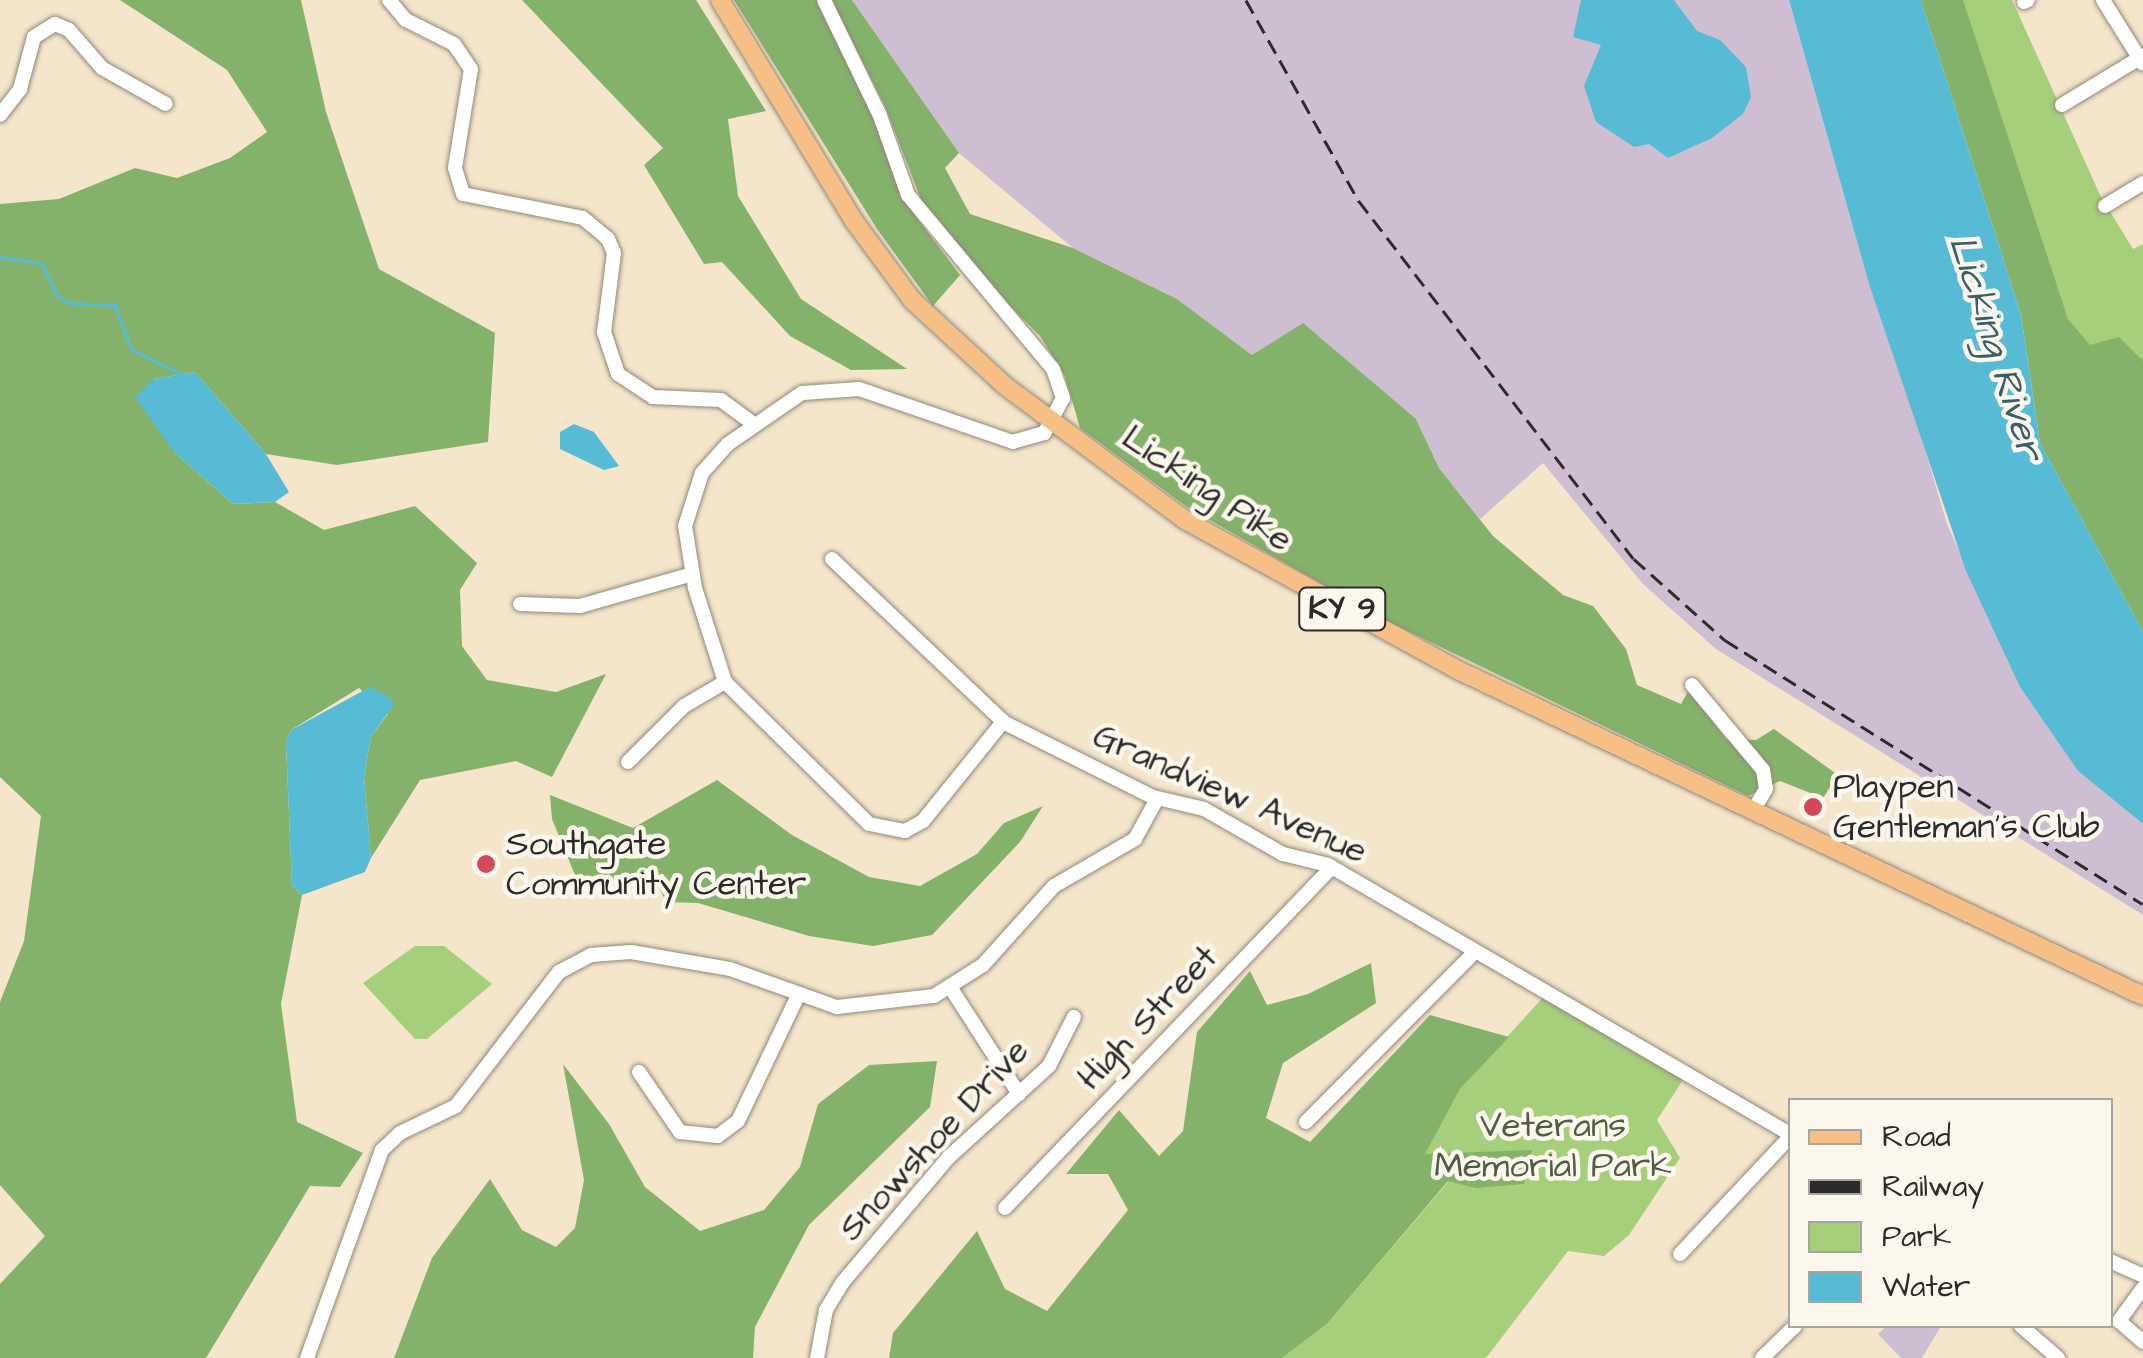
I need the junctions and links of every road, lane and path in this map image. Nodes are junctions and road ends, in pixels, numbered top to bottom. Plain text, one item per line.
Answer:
1 (389, 0) edge
2 (720, 0) edge
3 (824, 0) edge
4 (2103, 0) edge
5 (2142, 60) edge
6 (166, 104) dead end
7 (2062, 105) dead end
8 (0, 115) edge
9 (2143, 183) edge
10 (2105, 206) dead end
11 (1053, 421) junction
12 (750, 428) junction
13 (832, 559) dead end
14 (692, 574) junction
15 (520, 604) dead end
16 (725, 682) junction
17 (1692, 685) dead end
18 (1003, 722) junction
19 (628, 762) dead end
20 (1157, 798) junction
21 (1753, 811) junction
22 (1332, 868) junction
23 (1474, 953) junction
24 (952, 990) junction
25 (798, 996) junction
26 (2143, 996) edge
27 (1074, 1017) dead end
28 (638, 1072) dead end
29 (1019, 1094) junction
30 (1306, 1122) dead end
31 (1788, 1134) edge
32 (1788, 1137) edge
33 (1006, 1208) dead end
34 (1680, 1254) dead end
35 (2113, 1262) edge
36 (2143, 1276) edge
37 (2143, 1288) edge
38 (1794, 1328) edge
39 (2023, 1328) edge
40 (2143, 1342) edge
41 (307, 1358) edge
42 (817, 1358) edge
43 (1762, 1358) edge
44 (2058, 1358) edge

1 - 12 street
2 - 11 main road, Licking Pike / KY 9
3 - 11 street
4 - 5 street
5 - 7 street
6 - 8 street
9 - 10 street
11 - 12 street
11 - 21 main road, Licking Pike / KY 9
12 - 14 street
13 - 18 street, Grandview Avenue
14 - 15 street
14 - 16 street
16 - 18 street
16 - 19 street
17 - 21 street
18 - 20 street, Grandview Avenue
20 - 22 street, Grandview Avenue
20 - 24 street
21 - 26 main road, Licking Pike / KY 9
22 - 23 street, Grandview Avenue
22 - 33 street, High Street
23 - 30 street
23 - 31 street, Grandview Avenue
24 - 25 street
24 - 29 street
25 - 28 street
25 - 41 street
27 - 29 street, Snowshoe Drive
29 - 42 street, Snowshoe Drive
32 - 34 street
35 - 36 street
37 - 40 street
38 - 43 street
39 - 44 street

